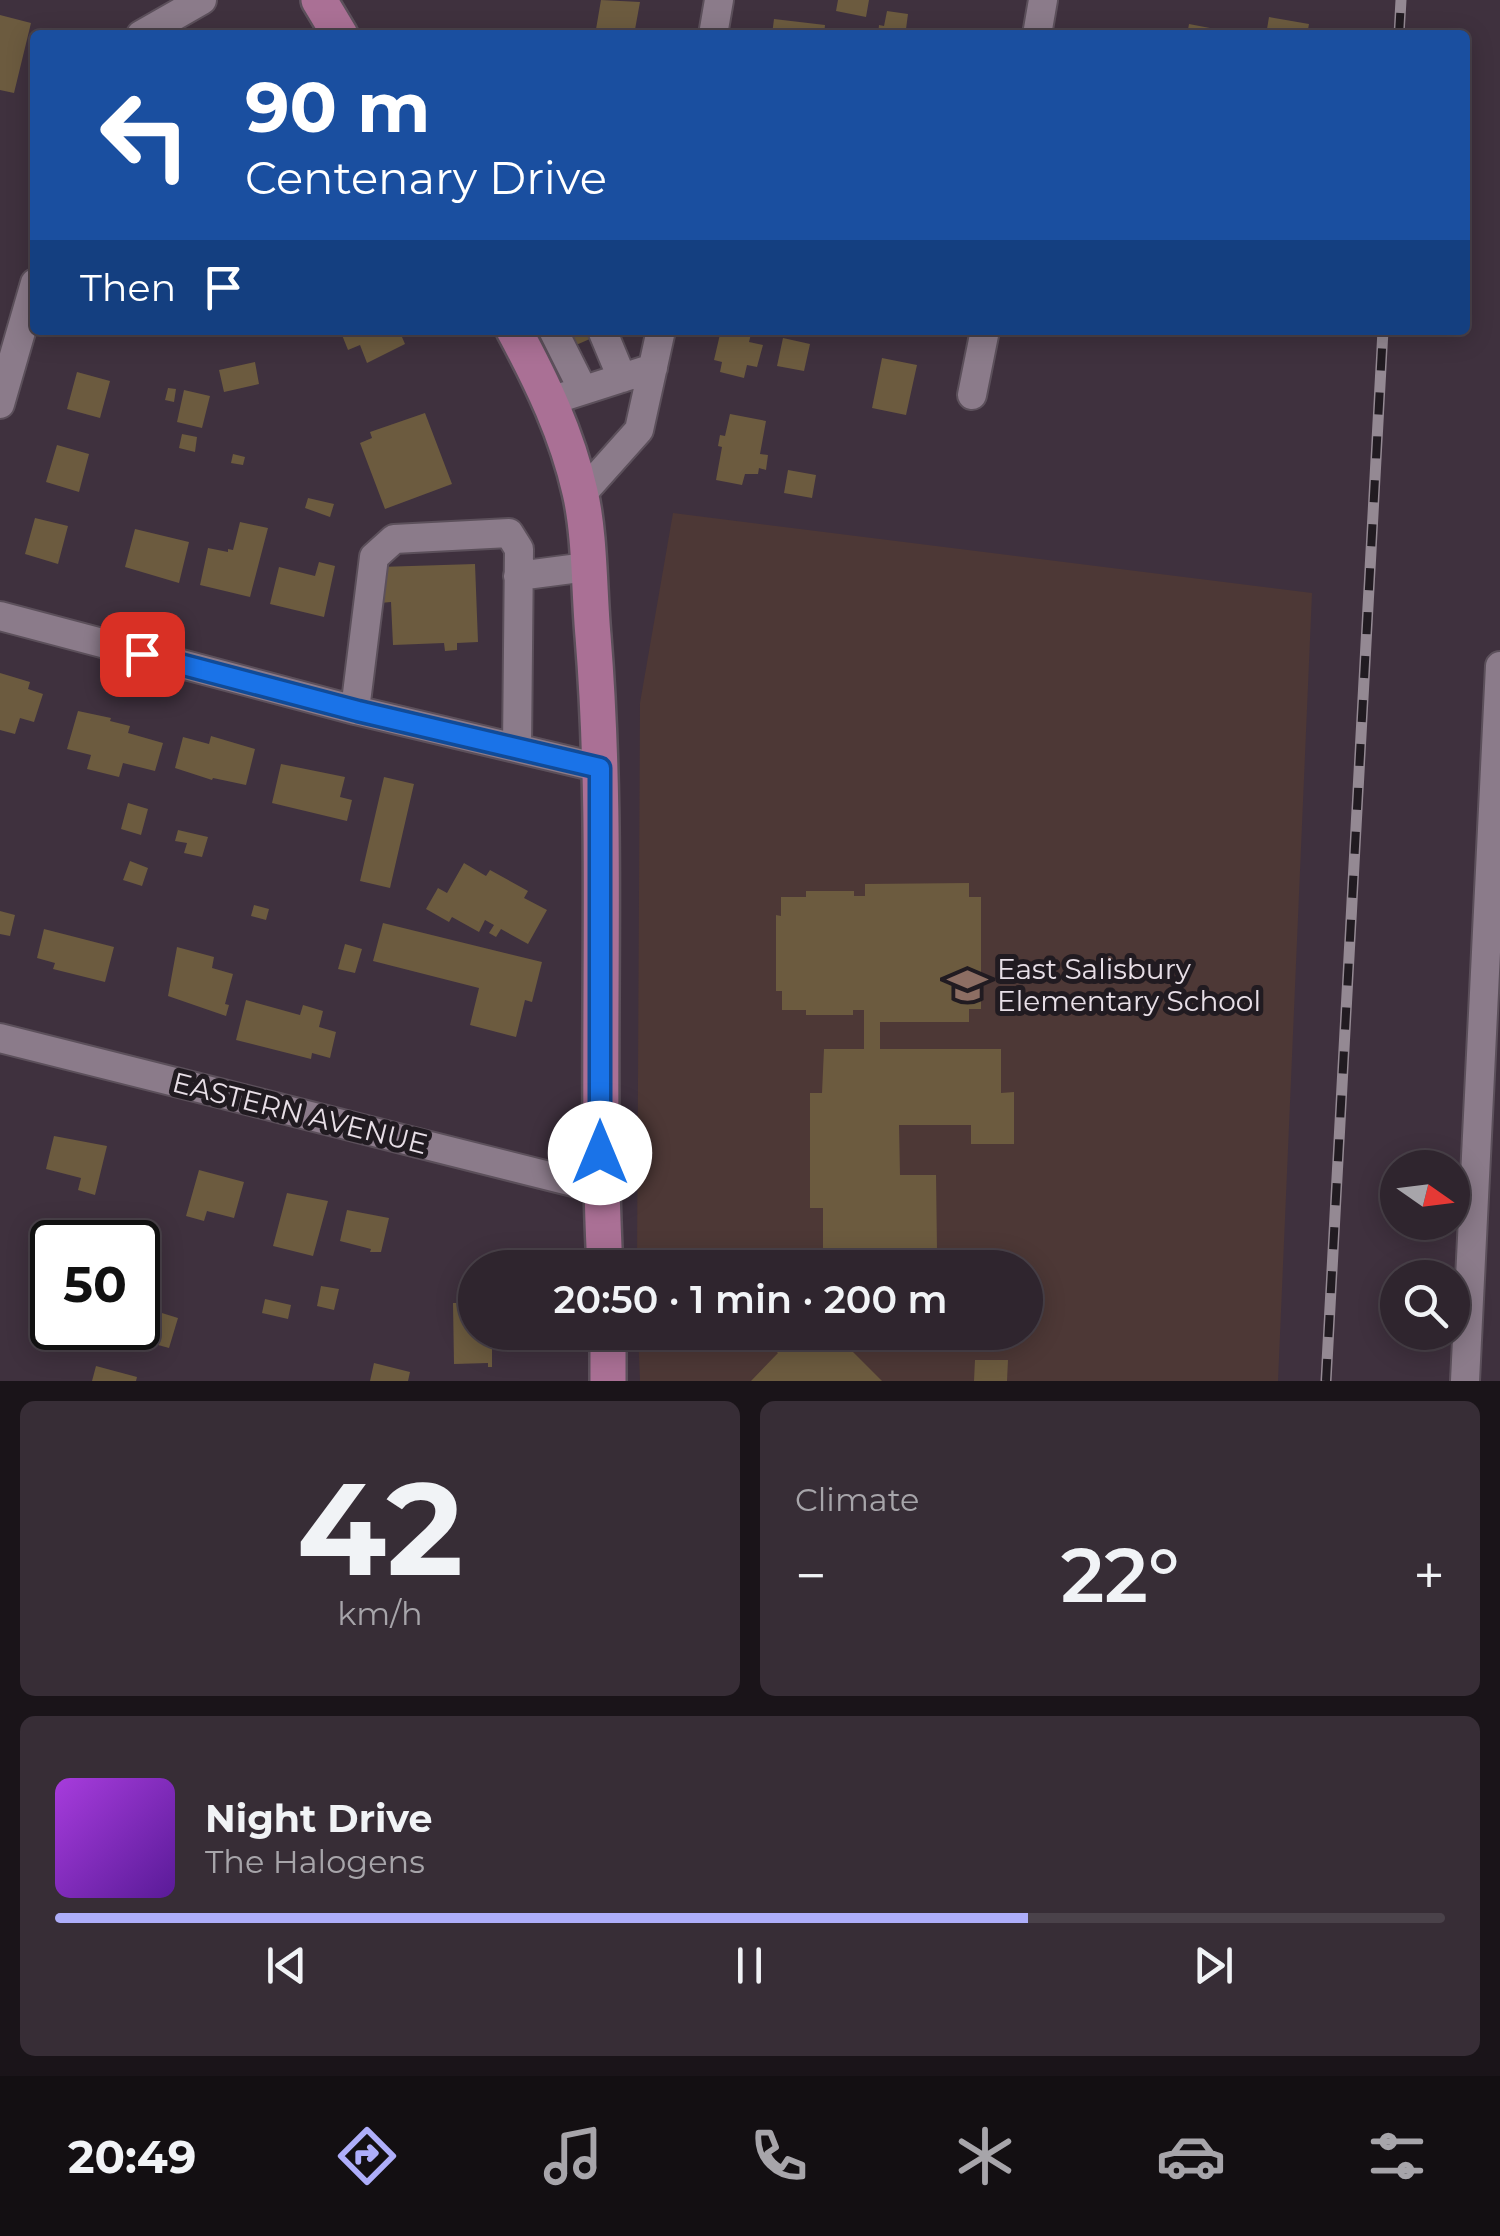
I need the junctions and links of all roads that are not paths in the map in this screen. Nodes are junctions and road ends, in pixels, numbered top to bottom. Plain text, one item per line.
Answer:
1 (202, 0) edge
2 (319, 0) edge
3 (719, 0) edge
4 (1043, 0) edge
5 (149, 30) edge
6 (337, 30) edge
7 (713, 30) edge
8 (1038, 30) edge
9 (30, 300) edge
10 (518, 335) edge
11 (554, 335) edge
12 (604, 335) edge
13 (660, 335) edge
14 (984, 335) edge
15 (652, 368) junction
16 (622, 378) junction
17 (972, 395) dead end
18 (567, 396) junction
19 (0, 404) edge
20 (581, 495) junction
21 (587, 567) junction
22 (518, 576) junction
23 (0, 616) edge
24 (1500, 666) edge
25 (355, 710) junction
26 (517, 748) junction
27 (600, 768) junction
28 (0, 1038) edge
29 (601, 1189) junction
30 (604, 1250) edge
31 (608, 1350) edge
32 (608, 1381) edge
33 (1464, 1381) edge

1 - 5 street
2 - 6 main road
3 - 7 street
4 - 8 street
9 - 19 street
10 - 18 main road
11 - 18 street
12 - 16 street
13 - 15 street
14 - 17 street
15 - 16 street
15 - 20 street
16 - 18 street
18 - 20 main road
20 - 21 main road
21 - 22 street
21 - 27 main road
22 - 25 street
22 - 26 street
23 - 25 street
24 - 33 street
25 - 26 street
26 - 27 street
27 - 29 main road
28 - 29 street, EASTERN AVENUE
29 - 30 main road
31 - 32 main road

